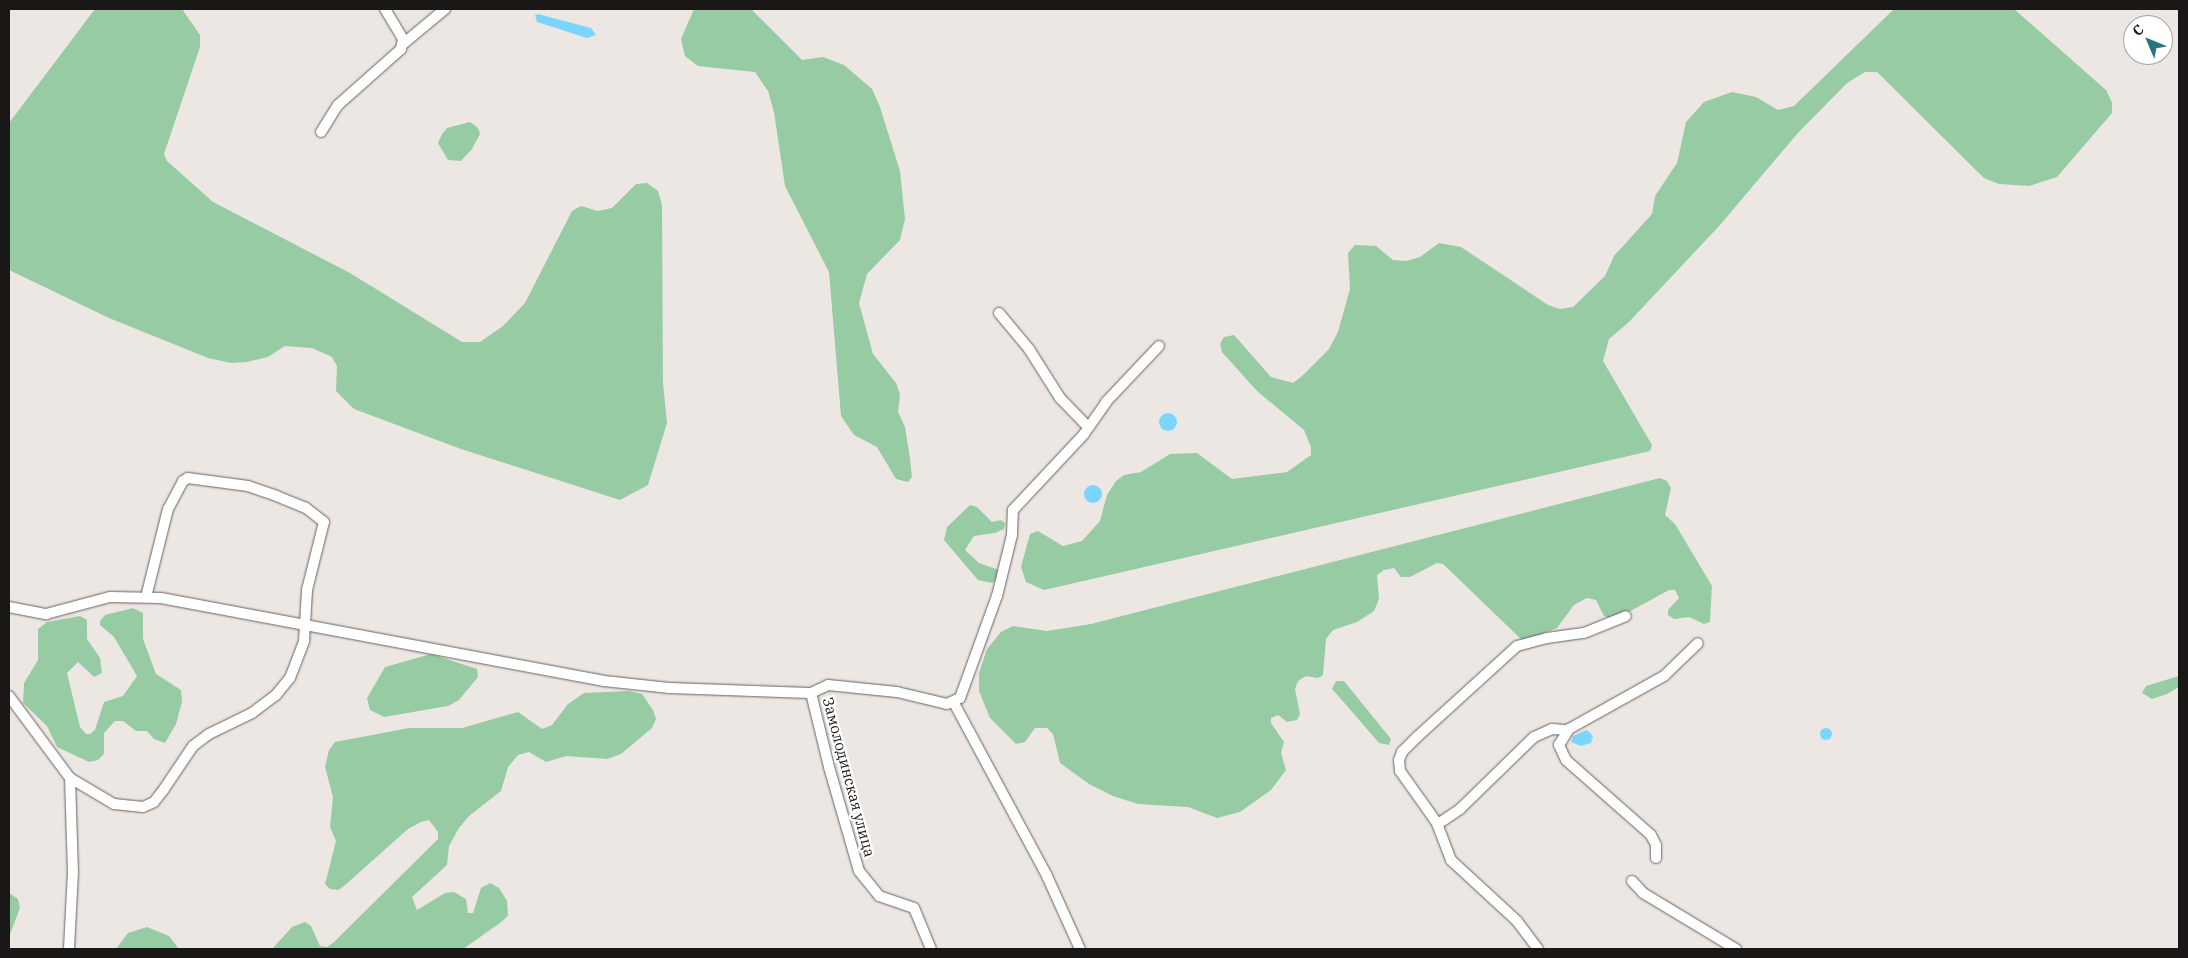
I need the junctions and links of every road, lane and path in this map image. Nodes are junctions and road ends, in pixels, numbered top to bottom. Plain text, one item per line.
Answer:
1 (385, 9) edge
2 (445, 9) edge
3 (403, 44) junction
4 (321, 132) dead end
5 (999, 313) dead end
6 (1160, 346) dead end
7 (1087, 426) junction
8 (146, 597) junction
9 (9, 607) edge
10 (1626, 616) dead end
11 (307, 626) junction
12 (1698, 643) dead end
13 (812, 693) junction
14 (9, 696) edge
15 (954, 703) junction
16 (1568, 730) junction
17 (70, 778) junction
18 (1438, 824) junction
19 (1656, 858) dead end
20 (1632, 881) dead end
21 (69, 949) edge
22 (930, 949) edge
23 (1080, 949) edge
24 (1538, 949) edge
25 (1736, 949) edge

1 - 3 street
2 - 3 street
3 - 4 street
5 - 7 street
6 - 7 street
7 - 15 street
8 - 9 street, Замолодинская улица
8 - 11 street, Замолодинская улица
8 - 11 street
10 - 18 street
11 - 13 street, Замолодинская улица
11 - 17 street
12 - 16 street
13 - 15 street
13 - 22 street, Замолодинская улица
14 - 17 street
15 - 23 street
16 - 18 street
16 - 19 street
17 - 21 street
18 - 24 street
20 - 25 street

